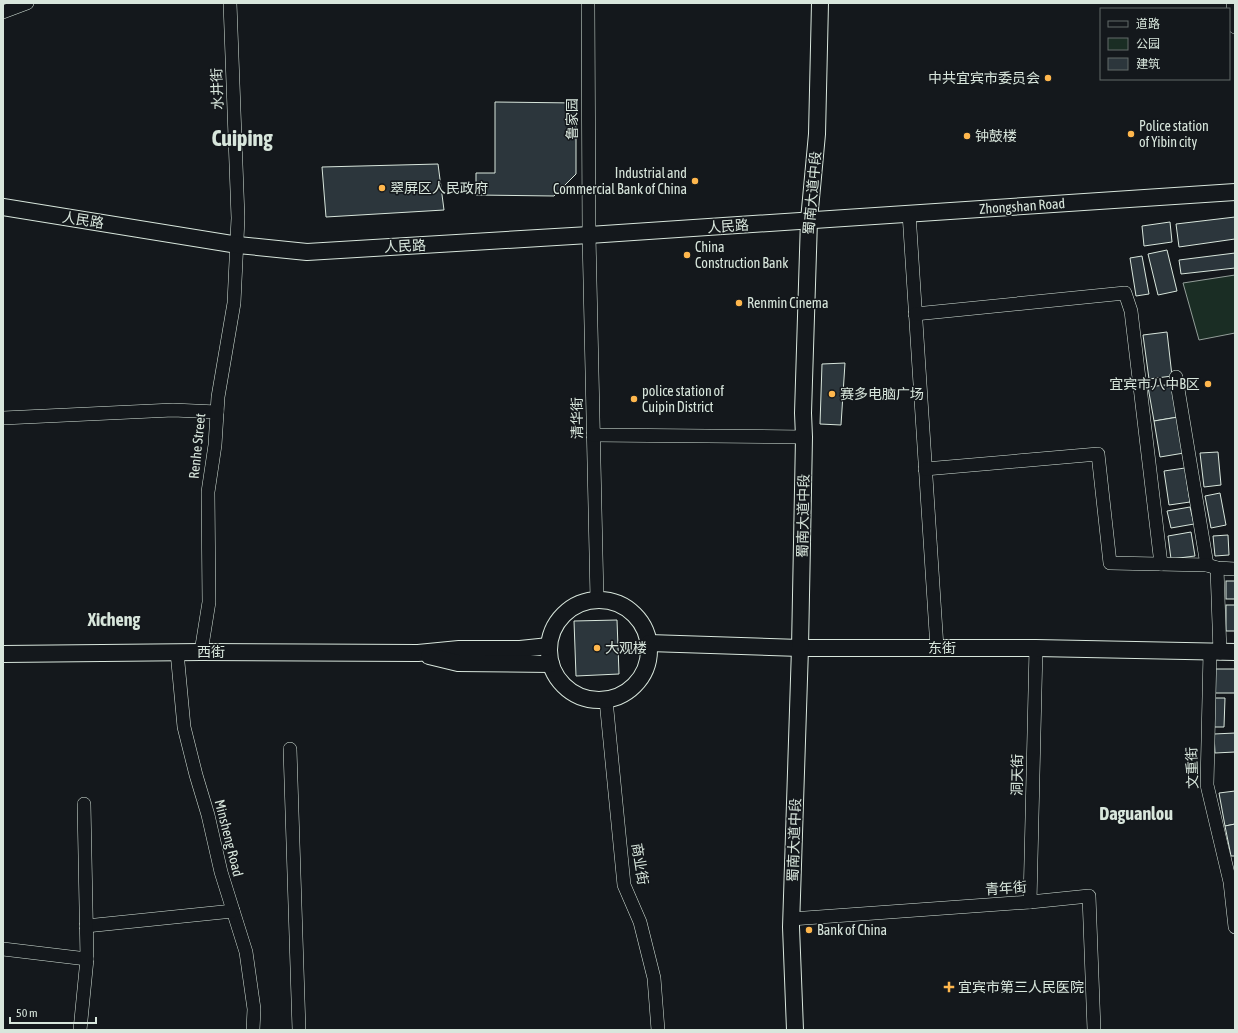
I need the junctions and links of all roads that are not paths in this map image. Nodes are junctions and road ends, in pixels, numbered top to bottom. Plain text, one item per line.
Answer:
1 (27, 3) edge
2 (230, 3) edge
3 (588, 3) edge
4 (820, 3) edge
5 (1233, 3) edge
6 (3, 12) edge
7 (1235, 27) edge
8 (1235, 192) edge
9 (3, 207) edge
10 (909, 213) junction
11 (809, 220) junction
12 (588, 235) junction
13 (238, 245) junction
14 (915, 314) junction
15 (1176, 377) dead end
16 (218, 412) junction
17 (3, 418) edge
18 (593, 435) junction
19 (804, 437) junction
20 (925, 469) junction
21 (1161, 564) junction
22 (1212, 567) junction
23 (1235, 570) edge
24 (597, 600) junction
25 (649, 643) junction
26 (549, 646) junction
27 (800, 648) junction
28 (936, 648) junction
29 (1036, 648) junction
30 (177, 652) junction
31 (201, 652) junction
32 (1221, 652) edge
33 (418, 653) junction
34 (3, 654) edge
35 (551, 664) junction
36 (606, 700) junction
37 (290, 749) dead end
38 (84, 804) dead end
39 (1232, 882) edge
40 (1030, 902) junction
41 (233, 911) junction
42 (791, 919) junction
43 (86, 926) junction
44 (1235, 927) edge
45 (3, 949) edge
46 (87, 959) junction
47 (80, 1030) edge
48 (253, 1030) edge
49 (299, 1030) edge
50 (658, 1030) edge
51 (795, 1030) edge
52 (1094, 1030) edge

1 - 6 street
2 - 13 street, 水井街
3 - 12 street, 鲁家园
4 - 11 main road, 蜀南大道中段
5 - 7 street
8 - 10 main road, Zhongshan Road
9 - 13 main road, 人民路
10 - 11 main road, Zhongshan Road
10 - 14 street
11 - 12 main road, 人民路
11 - 19 main road, 蜀南大道中段
12 - 13 main road, 人民路
12 - 18 street, 清华街
13 - 16 street, Renhe Street
14 - 20 street
14 - 21 street
15 - 22 street, 文重街
16 - 17 street
16 - 31 street, Renhe Street
18 - 19 street
18 - 24 street, 清华街
19 - 27 main road, 蜀南大道中段
20 - 21 street
20 - 28 street
21 - 22 street
22 - 23 street
22 - 32 street, 文重街
24 - 25 main road
24 - 26 main road
25 - 27 main road, 东街
25 - 36 main road
26 - 33 main road, 西街
26 - 35 main road
27 - 28 main road, 东街
27 - 42 main road, 蜀南大道中段
28 - 29 main road, 东街
29 - 32 main road, 东街
29 - 40 street, 洞天街
30 - 31 main road, 西街
30 - 34 main road, 西街
30 - 41 street, Minsheng Road
31 - 33 main road, 西街
32 - 39 street, 文重街
33 - 35 main road, 西街
35 - 36 main road
36 - 50 street, 商业街
37 - 49 street
38 - 43 street
39 - 44 street, 文重街
40 - 42 street, 青年街
40 - 52 street, 青年街
41 - 43 street
41 - 48 street, Minsheng Road
42 - 51 main road, 蜀南大道中段
43 - 46 street
45 - 46 street
46 - 47 street

